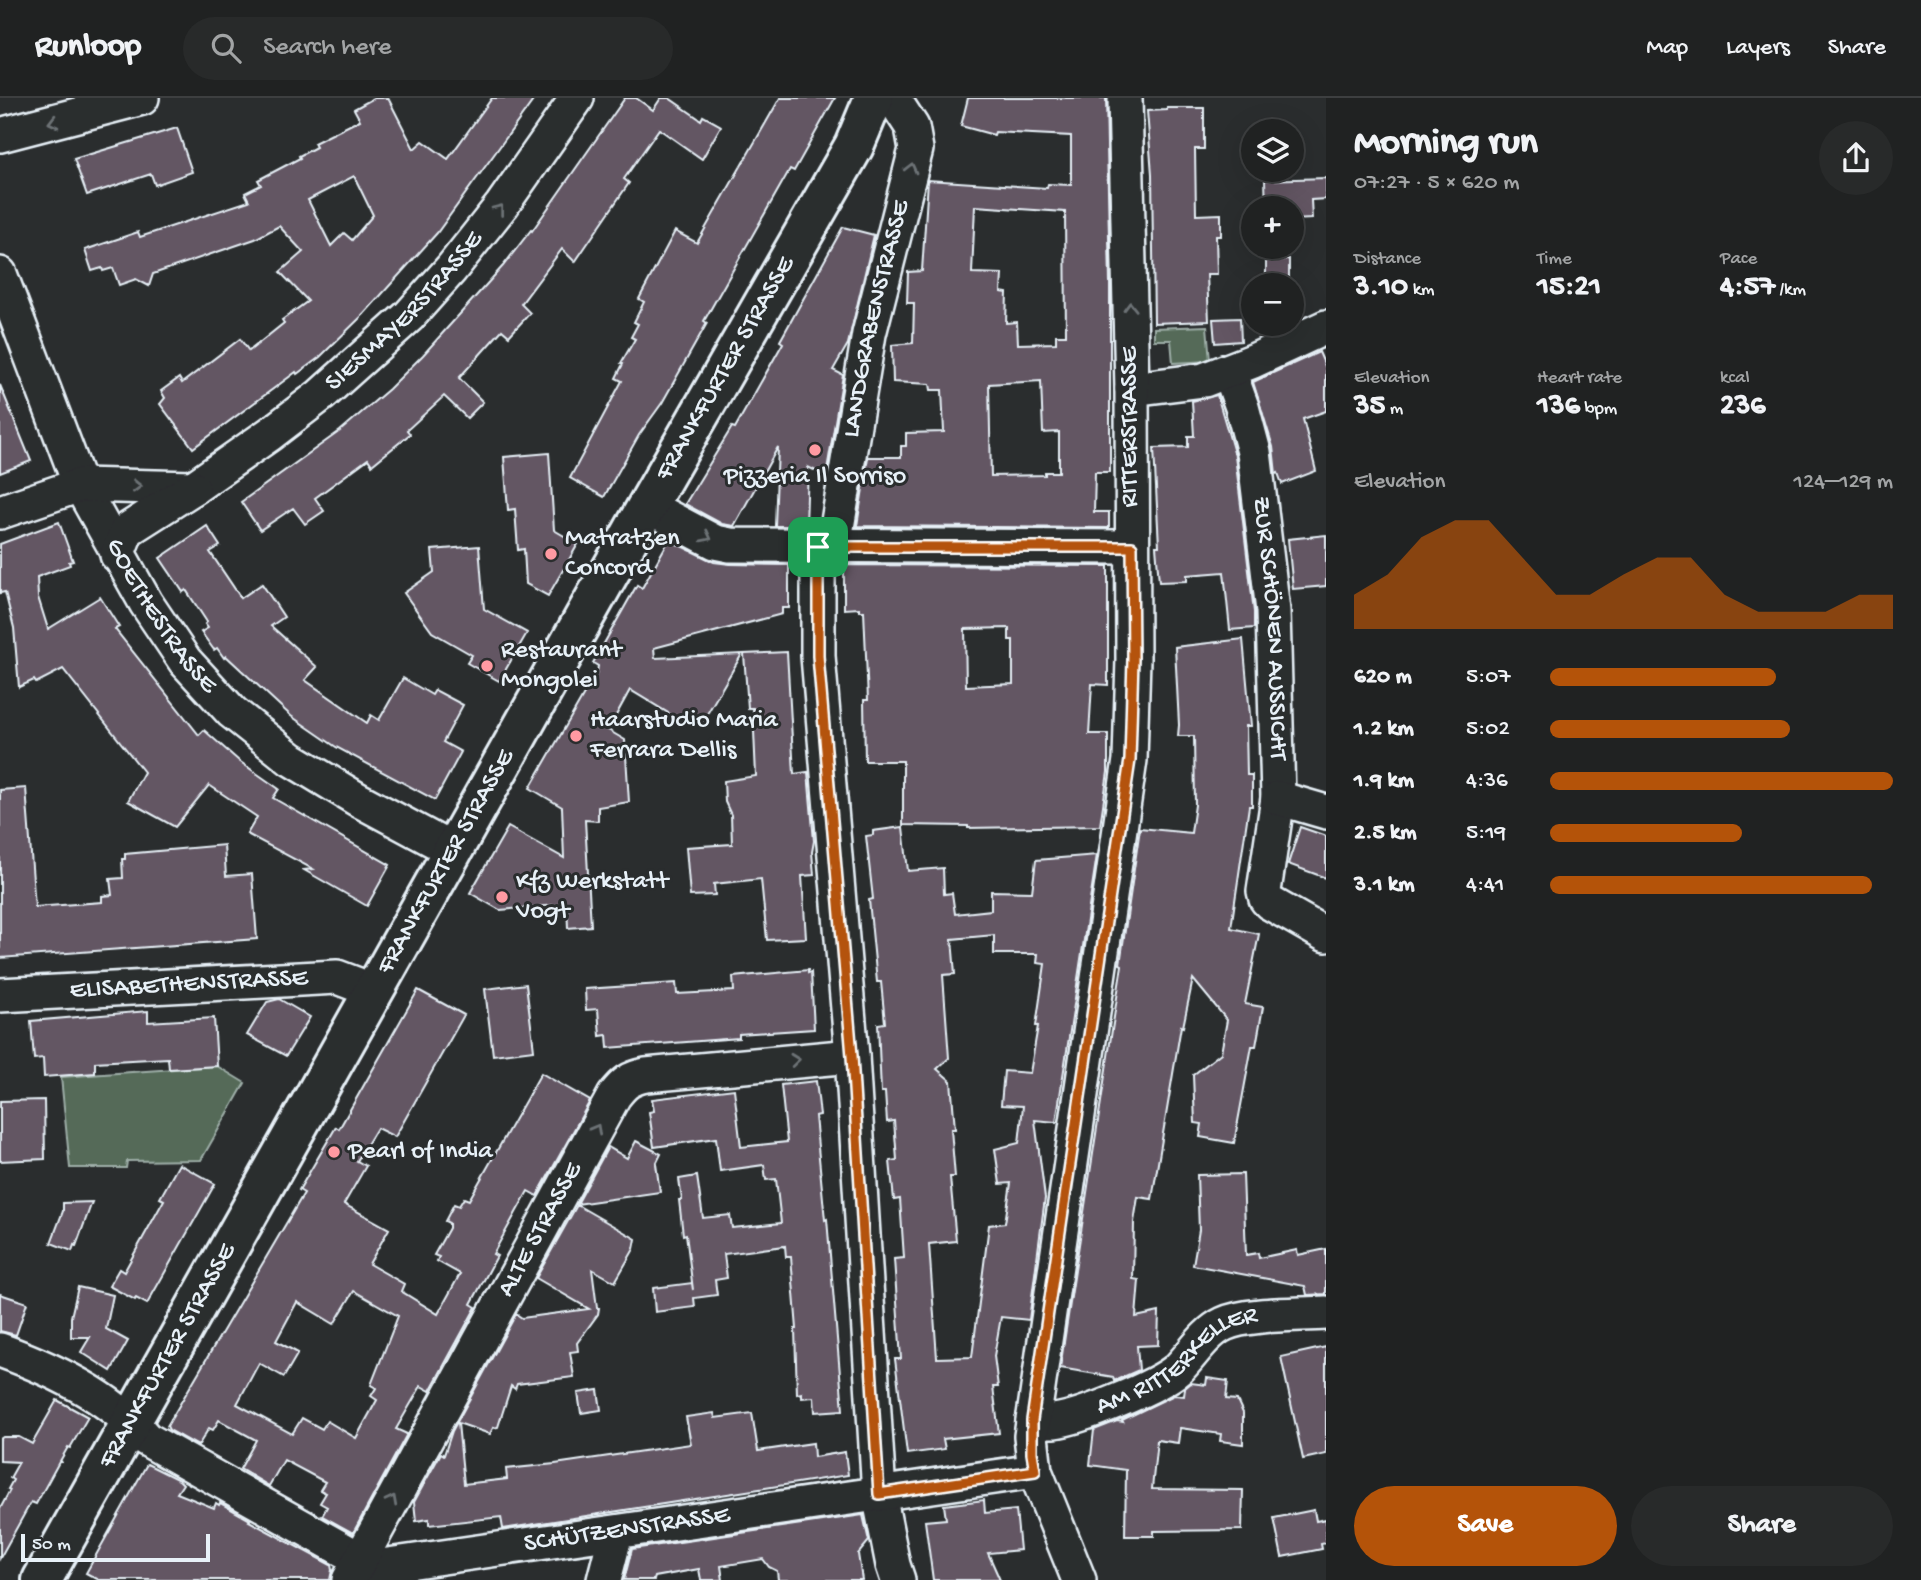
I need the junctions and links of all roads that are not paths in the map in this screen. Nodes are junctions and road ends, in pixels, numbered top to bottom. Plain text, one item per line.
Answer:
1 (142, 98) edge
2 (577, 98) edge
3 (874, 98) edge
4 (893, 98) edge
5 (1125, 98) edge
6 (0, 135) edge
7 (853, 146) junction
8 (0, 274) edge
9 (1326, 327) edge
10 (1229, 371) junction
11 (1132, 390) junction
12 (80, 485) junction
13 (193, 488) junction
14 (647, 506) junction
15 (0, 512) edge
16 (826, 546) junction
17 (1132, 547) junction
18 (117, 555) junction
19 (1278, 798) junction
20 (1326, 812) edge
21 (452, 850) junction
22 (1326, 935) edge
23 (374, 991) junction
24 (0, 995) edge
25 (852, 1056) junction
26 (1326, 1313) edge
27 (0, 1350) edge
28 (1032, 1420) junction
29 (131, 1421) junction
30 (1035, 1471) junction
31 (879, 1494) junction
32 (616, 1533) junction
33 (355, 1570) edge
34 (42, 1580) edge
35 (604, 1580) edge
36 (898, 1580) edge
37 (1079, 1580) edge

1 -> 6 street
13 -> 2 street, SIESMAYERSTRASSE
3 - 7 main road, FRANKFURTER STRASSE
4 - 7 main road, FRANKFURTER STRASSE
16 -> 4 street, LANDGRABENSTRASSE
11 -> 5 street, RITTERSTRASSE
7 - 14 main road, FRANKFURTER STRASSE
8 - 12 street, GOETHESTRASSE
9 - 10 street
10 - 11 street
10 - 19 street, ZUR SCHÖNEN AUSSICHT
11 - 17 street, RITTERSTRASSE
12 -> 13 street
12 - 15 street
12 - 18 street, GOETHESTRASSE
13 - 18 street, SIESMAYERSTRASSE
14 -> 16 street
14 - 21 main road, FRANKFURTER STRASSE
16 - 17 street
16 - 25 street, LANDGRABENSTRASSE
17 - 28 street, RITTERSTRASSE
18 - 21 street, GOETHESTRASSE
19 - 20 street
19 - 22 street, ZUR SCHÖNEN AUSSICHT
21 - 23 main road, FRANKFURTER STRASSE
23 - 24 street, ELISABETHENSTRASSE
23 - 29 main road, FRANKFURTER STRASSE
25 - 31 street, LANDGRABENSTRASSE
33 -> 25 street, ALTE STRASSE
26 - 28 street, AM RITTERKELLER
27 - 29 street, SCHÜTZENSTRASSE
28 - 30 street, RITTERSTRASSE
29 - 33 street, SCHÜTZENSTRASSE
29 - 34 main road, FRANKFURTER STRASSE
30 - 31 street, SCHÜTZENSTRASSE
30 - 37 street, RITTERSTRASSE
31 - 32 street, SCHÜTZENSTRASSE
31 - 36 street, LANDGRABENSTRASSE
32 - 33 street, SCHÜTZENSTRASSE
32 - 35 street

